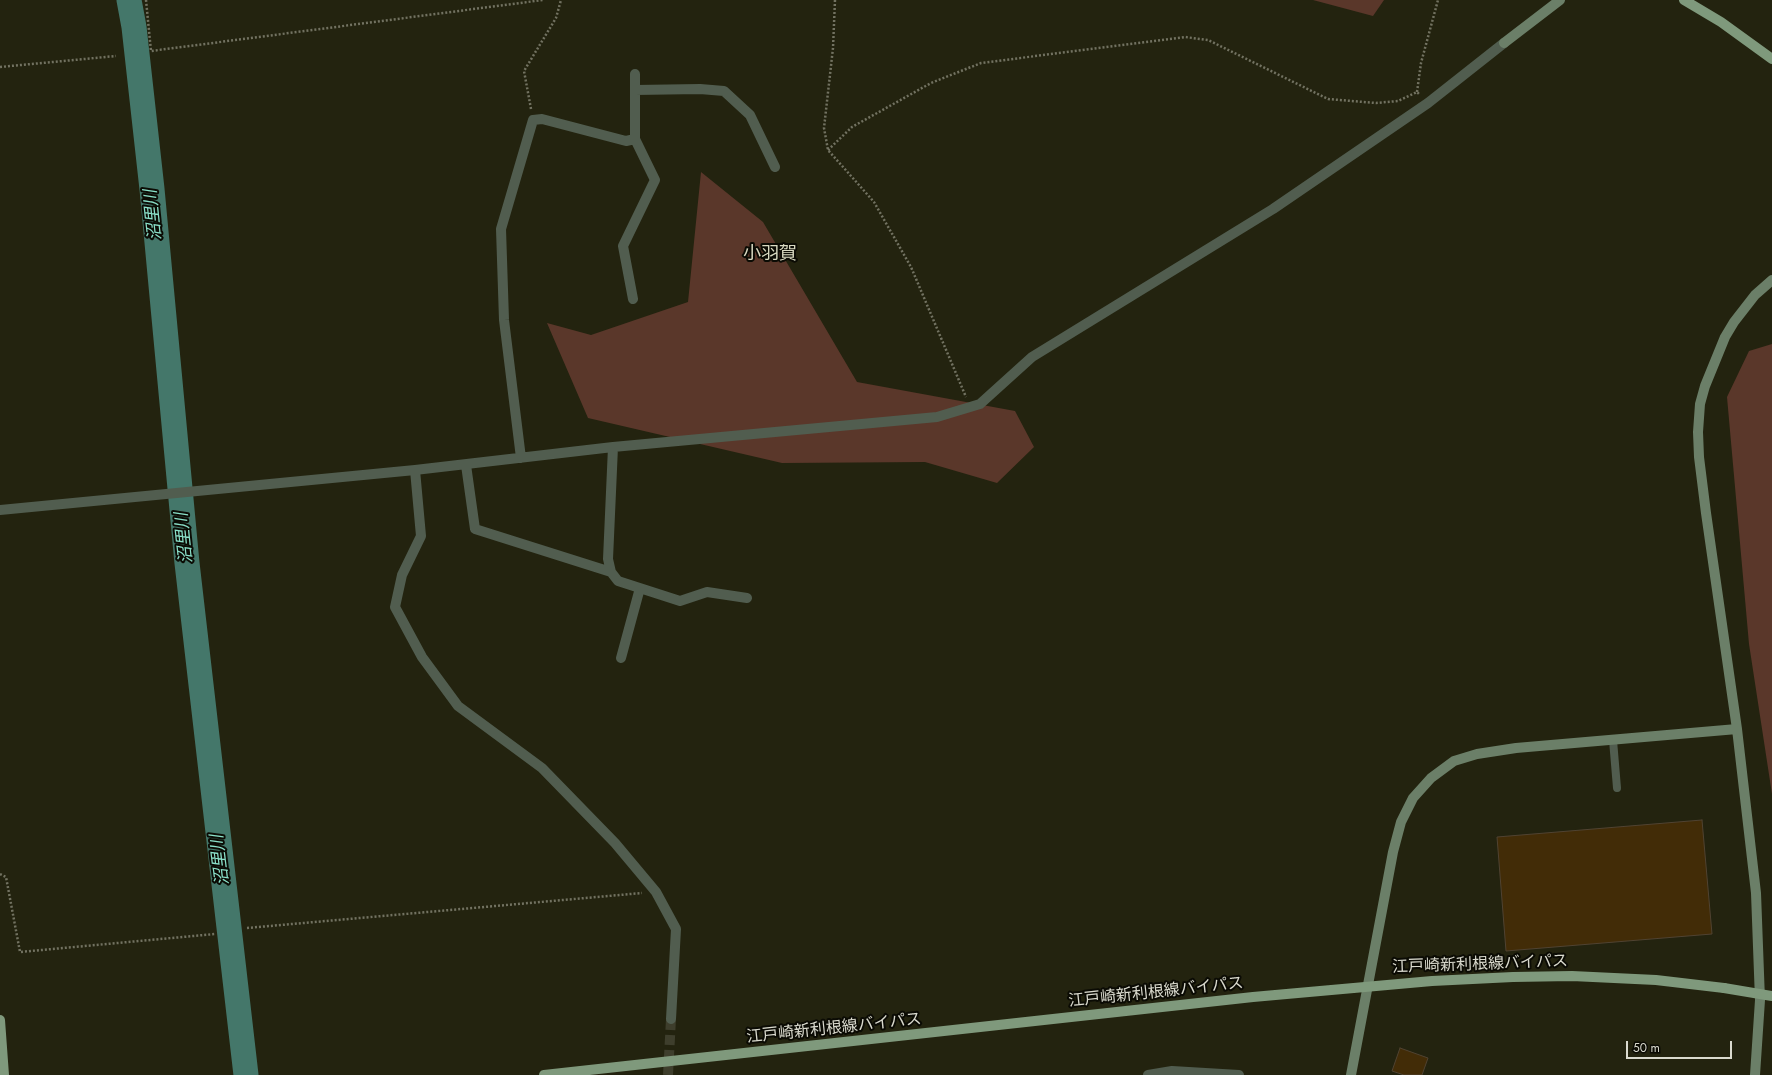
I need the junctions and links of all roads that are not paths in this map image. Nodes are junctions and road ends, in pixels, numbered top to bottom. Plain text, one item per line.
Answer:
1 (1560, 0) edge
2 (1684, 0) edge
3 (1772, 59) edge
4 (635, 74) dead end
5 (634, 90) junction
6 (635, 140) junction
7 (775, 167) dead end
8 (1772, 280) edge
9 (633, 299) dead end
10 (614, 447) junction
11 (521, 458) junction
12 (466, 464) junction
13 (415, 470) junction
14 (0, 510) edge
15 (611, 572) junction
16 (640, 588) junction
17 (747, 598) dead end
18 (621, 658) dead end
19 (1737, 729) junction
20 (1613, 740) junction
21 (1617, 788) dead end
22 (1369, 986) junction
23 (1772, 996) edge
24 (671, 1019) tunnel mouth
25 (0, 1020) edge
26 (4, 1075) edge
27 (544, 1075) edge
28 (1148, 1075) edge
29 (1239, 1075) edge
30 (1352, 1075) edge
31 (1755, 1075) edge

1 - 10 street
2 - 3 main road
4 - 5 street
5 - 6 street
5 - 7 street
6 - 9 street
6 - 11 street
8 - 19 street
10 - 11 street
10 - 15 street
11 - 12 street
12 - 13 street
12 - 15 street
13 - 14 street
13 - 24 street
15 - 16 street
16 - 17 street
16 - 18 street
19 - 20 street
19 - 31 street
20 - 21 lane
20 - 22 street
22 - 23 main road, 江戸崎新利根線バイパス, bridge
22 - 27 main road, 江戸崎新利根線バイパス
22 - 30 street
25 - 26 main road
28 - 29 street

